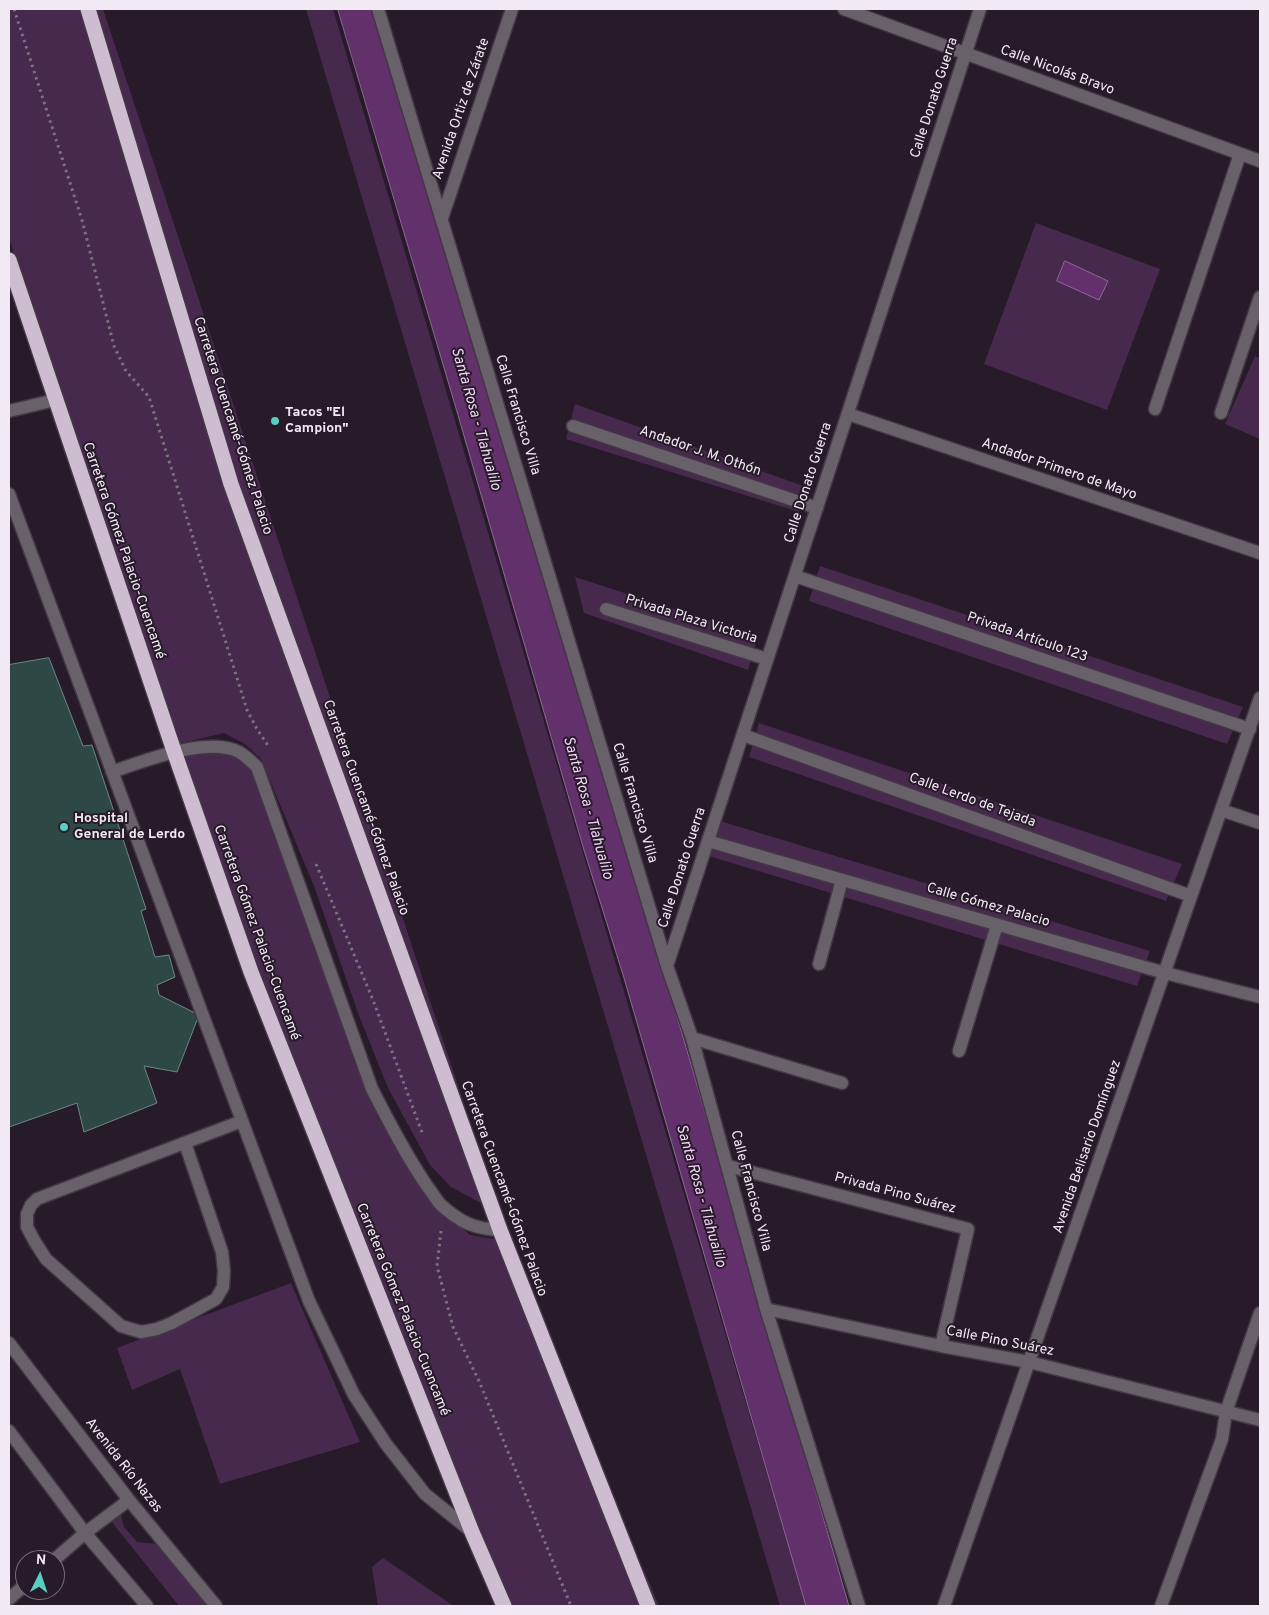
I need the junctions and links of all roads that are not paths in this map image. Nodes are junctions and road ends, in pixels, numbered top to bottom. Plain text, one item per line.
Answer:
1 (88, 9) edge
2 (378, 9) edge
3 (512, 9) edge
4 (844, 9) edge
5 (980, 9) edge
6 (965, 53) junction
7 (1240, 154) junction
8 (1260, 161) edge
9 (442, 218) junction
10 (9, 260) edge
11 (1260, 297) edge
12 (55, 400) junction
13 (1155, 409) dead end
14 (9, 411) edge
15 (1221, 413) dead end
16 (848, 414) junction
17 (573, 426) dead end
18 (9, 494) edge
19 (817, 508) junction
20 (1260, 553) edge
21 (795, 576) junction
22 (606, 609) dead end
23 (767, 659) junction
24 (1260, 698) edge
25 (1250, 729) junction
26 (743, 735) junction
27 (174, 751) junction
28 (112, 772) junction
29 (1221, 810) junction
30 (1260, 823) edge
31 (708, 841) junction
32 (842, 880) junction
33 (1191, 896) junction
34 (997, 924) junction
35 (819, 964) dead end
36 (667, 966) junction
37 (1165, 973) junction
38 (1260, 997) edge
39 (692, 1038) junction
40 (959, 1051) dead end
41 (842, 1083) dead end
42 (242, 1121) junction
43 (185, 1143) junction
44 (728, 1166) junction
45 (500, 1230) junction
46 (766, 1309) junction
47 (1260, 1313) edge
48 (9, 1343) edge
49 (941, 1346) junction
50 (1029, 1362) junction
51 (1226, 1412) junction
52 (1260, 1420) edge
53 (9, 1431) edge
54 (129, 1500) junction
55 (472, 1532) junction
56 (85, 1533) junction
57 (65, 1550) edge
58 (147, 1606) edge
59 (216, 1606) edge
60 (504, 1606) edge
61 (648, 1606) edge
62 (859, 1606) edge
63 (944, 1606) edge
64 (1161, 1606) edge

1 - 45 highway, Carretera Cuencamé-Gómez Palacio
2 - 9 street, Calle Francisco Villa
3 - 9 street, Avenida Ortiz de Zárate
4 - 6 street, Calle Nicolás Bravo
5 - 6 street, Calle Donato Guerra
6 - 7 street, Calle Nicolás Bravo
6 - 16 street, Calle Donato Guerra
7 - 8 street, Calle Nicolás Bravo
7 - 13 street
9 - 36 street, Calle Francisco Villa
10 - 12 highway, Carretera Gómez Palacio-Cuencamé
11 - 15 street
12 - 14 street
12 - 27 highway, Carretera Gómez Palacio-Cuencamé
16 - 19 street, Calle Donato Guerra
16 - 20 street, Andador Primero de Mayo
17 - 19 street, Andador J. M. Othón
18 - 28 street
19 - 21 street, Calle Donato Guerra
21 - 23 street, Calle Donato Guerra
21 - 25 street, Privada Artículo 123
22 - 23 street, Privada Plaza Victoria
23 - 26 street, Calle Donato Guerra
24 - 25 street, Avenida Belisario Domínguez
25 - 29 street, Avenida Belisario Domínguez
26 - 31 street, Calle Donato Guerra
26 - 33 street, Calle Lerdo de Tejada
27 - 28 street
27 - 45 street
27 - 55 highway, Carretera Gómez Palacio-Cuencamé
28 - 42 street
29 - 30 street
29 - 33 street, Avenida Belisario Domínguez
31 - 32 street, Calle Gómez Palacio
31 - 36 street, Calle Donato Guerra
32 - 34 street, Calle Gómez Palacio
32 - 35 street
33 - 37 street, Avenida Belisario Domínguez
34 - 37 street, Calle Gómez Palacio
34 - 40 street
36 - 39 street, Calle Francisco Villa
37 - 38 street, Calle Gómez Palacio
37 - 50 street, Avenida Belisario Domínguez
39 - 41 street
39 - 44 street, Calle Francisco Villa
42 - 43 street
42 - 55 street
43 - 43 street
44 - 46 street, Calle Francisco Villa
44 - 49 street, Privada Pino Suárez
45 - 61 highway, Carretera Cuencamé-Gómez Palacio
46 - 49 street, Calle Pino Suárez
46 - 62 street, Calle Francisco Villa
47 - 51 street
48 - 54 street, Avenida Río Nazas
49 - 50 street, Calle Pino Suárez
50 - 51 street, Calle Pino Suárez
50 - 63 street, Avenida Belisario Domínguez
51 - 52 street, Calle Pino Suárez
51 - 64 street
53 - 56 street
54 - 56 street
54 - 59 street, Avenida Río Nazas
55 - 60 highway, Carretera Gómez Palacio-Cuencamé
56 - 57 street
56 - 58 street

